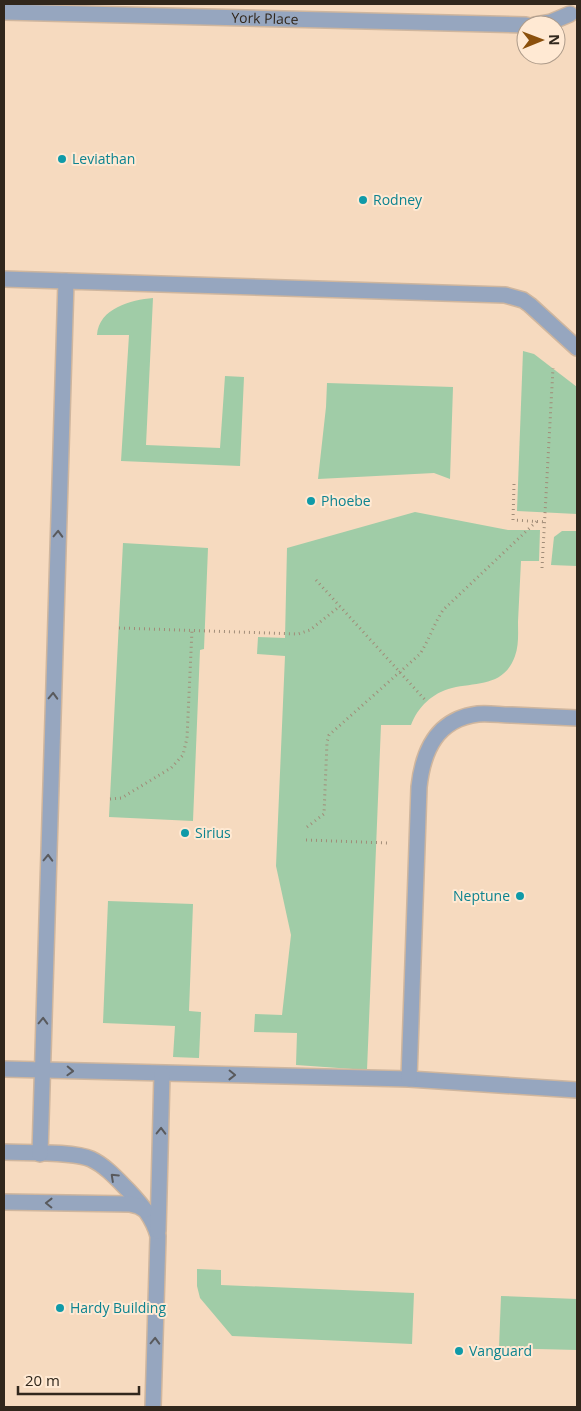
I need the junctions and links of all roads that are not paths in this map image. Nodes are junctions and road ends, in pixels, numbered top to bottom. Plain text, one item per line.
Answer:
1 (4, 12) edge
2 (516, 25) edge
3 (4, 279) edge
4 (66, 282) junction
5 (577, 348) edge
6 (577, 718) edge
7 (4, 1069) edge
8 (42, 1070) junction
9 (162, 1074) junction
10 (409, 1079) junction
11 (577, 1090) edge
12 (4, 1152) edge
13 (40, 1154) junction
14 (4, 1202) edge
15 (148, 1212) junction
16 (158, 1250) junction
17 (153, 1407) edge

1 - 2 street, York Place
3 - 4 street
4 - 5 street
8 -> 4 street
6 - 10 street
7 - 8 street
8 -> 9 street
8 - 13 street
9 -> 10 street
16 -> 9 street
10 - 11 street
12 - 13 street
15 -> 13 street
15 -> 14 street
15 - 16 street
17 -> 16 street

